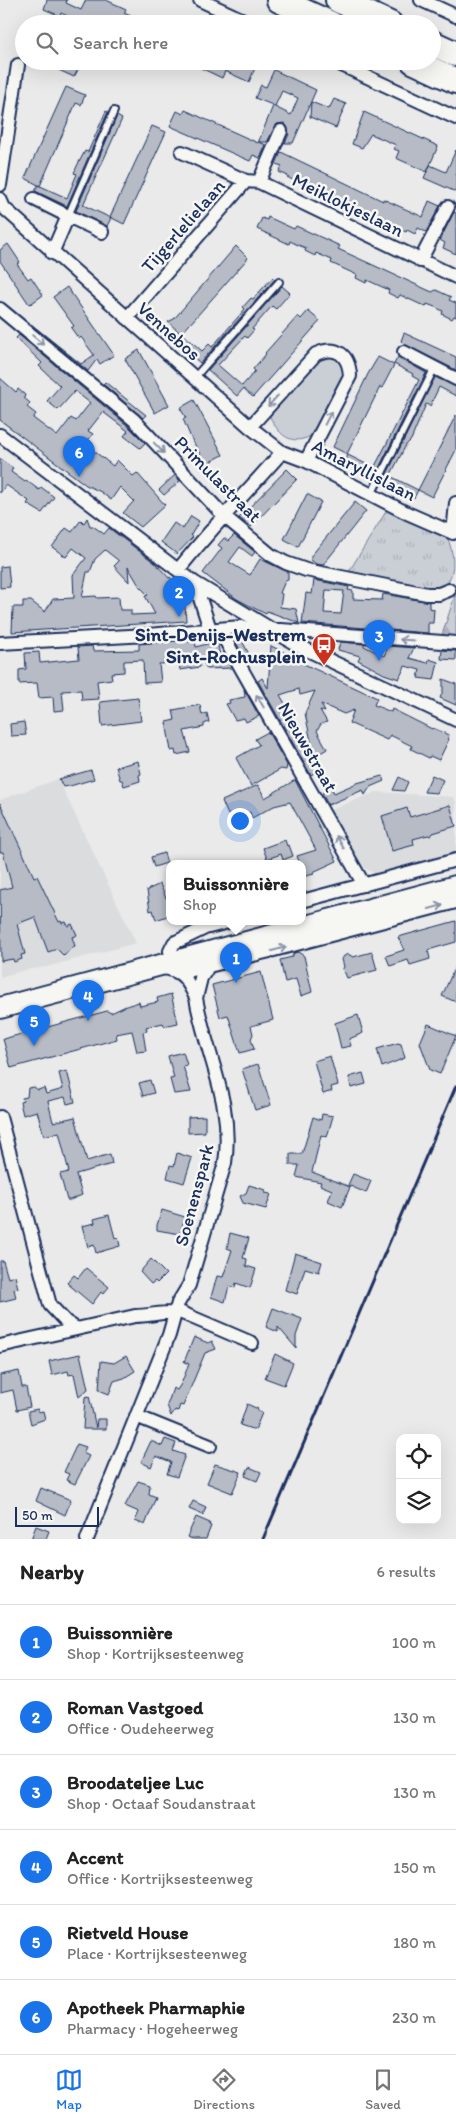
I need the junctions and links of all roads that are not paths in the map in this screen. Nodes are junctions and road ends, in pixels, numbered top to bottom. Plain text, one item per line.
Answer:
1 (200, 0) edge
2 (279, 0) edge
3 (338, 0) edge
4 (421, 0) edge
5 (232, 15) edge
6 (312, 15) edge
7 (370, 15) edge
8 (456, 16) edge
9 (441, 47) edge
10 (456, 54) edge
11 (17, 70) edge
12 (352, 70) edge
13 (433, 70) edge
14 (456, 81) edge
15 (114, 111) dead end
16 (456, 118) edge
17 (4, 124) edge
18 (281, 131) dead end
19 (182, 152) dead end
20 (253, 182) junction
21 (0, 185) edge
22 (0, 198) edge
23 (34, 199) dead end
24 (448, 207) dead end
25 (68, 216) junction
26 (102, 232) dead end
27 (52, 252) junction
28 (420, 261) junction
29 (456, 277) edge
30 (279, 282) dead end
31 (0, 309) edge
32 (127, 318) junction
33 (404, 352) dead end
34 (434, 368) junction
35 (194, 378) junction
36 (456, 379) edge
37 (250, 427) junction
38 (0, 435) edge
39 (262, 436) joint
40 (282, 452) junction
41 (306, 461) junction
42 (371, 495) junction
43 (456, 503) edge
44 (224, 516) junction
45 (178, 569) junction
46 (195, 583) junction
47 (449, 590) dead end
48 (217, 597) junction
49 (203, 606) junction
50 (243, 612) junction
51 (241, 627) junction
52 (214, 629) junction
53 (272, 630) junction
54 (0, 643) edge
55 (456, 643) edge
56 (456, 720) edge
57 (456, 860) edge
58 (456, 875) edge
59 (364, 884) junction
60 (456, 886) edge
61 (306, 900) edge
62 (456, 902) edge
63 (306, 915) edge
64 (216, 925) edge
65 (269, 925) edge
66 (172, 947) junction
67 (208, 967) junction
68 (150, 968) junction
69 (180, 973) junction
70 (0, 996) edge
71 (196, 998) junction
72 (0, 1008) edge
73 (0, 1117) edge
74 (173, 1315) junction
75 (77, 1329) junction
76 (252, 1343) dead end
77 (0, 1346) edge
78 (136, 1416) junction
79 (210, 1446) dead end
80 (87, 1539) edge

1 - 5 street
2 - 6 highway
3 - 7 highway
4 - 8 street
9 - 10 highway
11 - 17 street
12 - 16 street
13 - 14 highway
15 - 25 lane
17 - 21 street
18 - 20 street
19 - 20 street, Meiklokjeslaan
20 - 28 street, Meiklokjeslaan
20 - 32 street, Tijgerlelielaan
22 - 27 street, Vennebos
23 - 25 street
24 - 28 street
25 - 26 street
25 - 27 street
27 - 32 street, Vennebos
28 - 29 street, Meiklokjeslaan
30 - 35 lane
31 -> 44 street, Primulastraat
32 - 35 street, Vennebos
33 - 34 street
34 - 36 street
34 - 42 lane
35 - 37 street, Vennebos
37 - 39 street, Vennebos
41 -> 37 street
38 - 45 street
39 - 40 street, Amaryllislaan
40 - 41 street, Amaryllislaan
40 - 44 street
41 - 42 street, Amaryllislaan
42 - 43 street, Amaryllislaan
44 - 45 street
44 - 47 street, Primulastraat
45 - 46 street
46 - 48 street
46 - 49 street, Nieuwstraat
48 - 49 lane
48 - 50 street
49 - 52 street, Nieuwstraat
50 - 51 lane
50 - 53 street
51 - 52 street
51 - 53 street
52 - 54 street
59 -> 52 street, Nieuwstraat
55 -> 53 street
53 - 56 street
57 - 59 street
58 - 63 main road
59 - 61 street
60 - 68 main road
67 -> 62 street
64 - 66 street
65 - 66 main road
66 - 70 main road
67 - 69 street
67 - 71 street
68 - 69 street
68 - 72 main road
69 - 71 street, Soenenspark
71 - 74 street, Soenenspark
73 - 75 street
74 - 75 street
74 - 76 street
74 - 78 street, Soenenspark
75 - 77 street
78 - 79 street
78 - 80 street, Soenenspark

